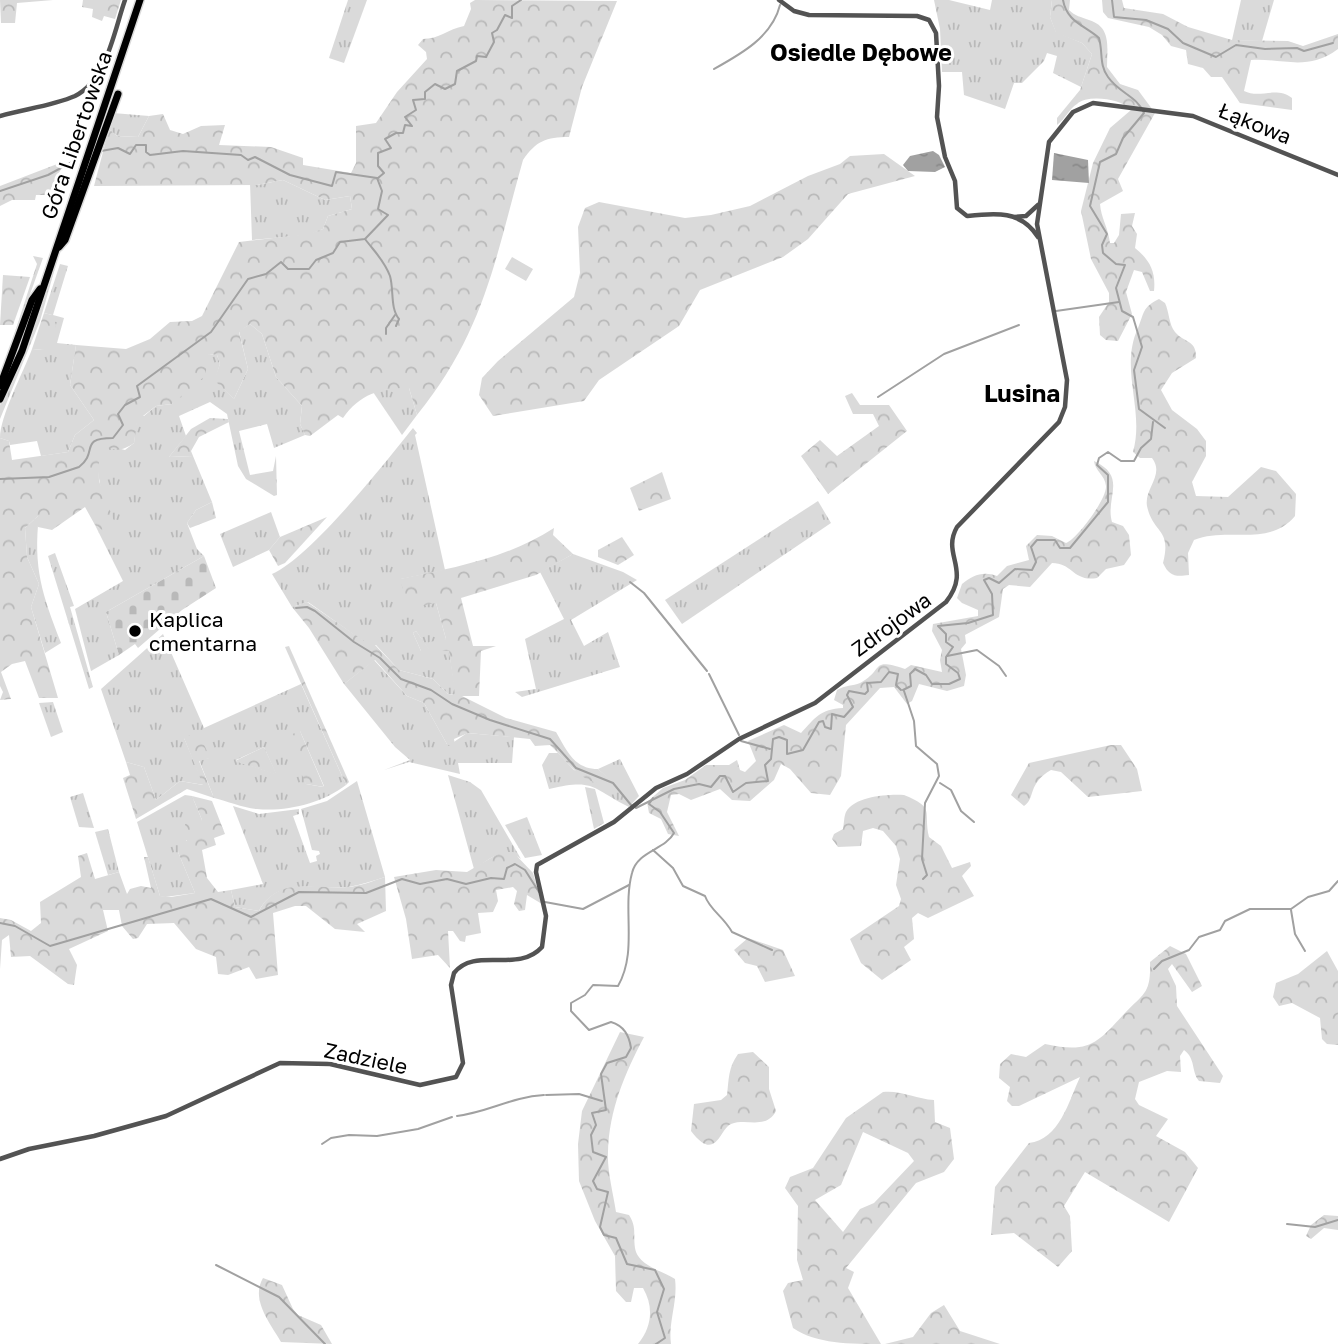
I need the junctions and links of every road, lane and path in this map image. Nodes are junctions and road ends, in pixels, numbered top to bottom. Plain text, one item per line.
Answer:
1 (125, 0) edge
2 (140, 0) edge
3 (779, 0) edge
4 (118, 94) dead end
5 (0, 116) edge
6 (1338, 175) edge
7 (1039, 205) junction
8 (1028, 215) junction
9 (1038, 217) junction
10 (1013, 218) junction
11 (1037, 224) junction
12 (1028, 225) junction
13 (1038, 237) junction
14 (55, 253) junction
15 (45, 281) junction
16 (0, 386) edge
17 (0, 399) edge
18 (573, 845) joint
19 (0, 1159) edge

1 - 5 street, Góra Libertowska
2 - 14 highway, Góra Libertowska
3 - 10 street
4 - 14 highway
6 - 7 street, Łąkowa
7 - 8 street
7 - 9 street
8 - 9 street
8 - 10 street
8 - 12 street
9 - 11 street, Zdrojowa
10 - 12 street
11 - 12 street
11 - 13 street, Zdrojowa
12 - 13 street, Zdrojowa
13 - 18 street, Zdrojowa
14 - 15 highway, Góra Libertowska
15 - 16 highway, Góra Libertowska
15 - 17 highway, Góra Libertowska
18 - 19 street, Zadziele

